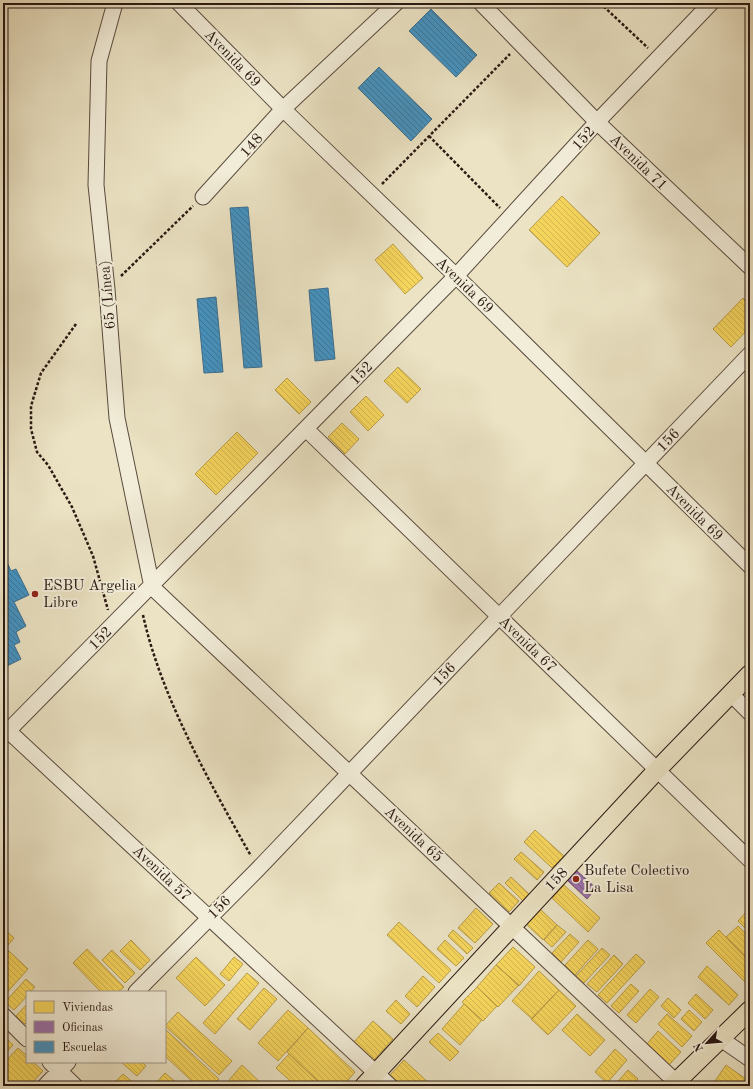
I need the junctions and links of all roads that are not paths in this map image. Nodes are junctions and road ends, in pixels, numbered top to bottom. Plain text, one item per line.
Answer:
1 (115, 3) edge
2 (179, 3) edge
3 (396, 3) edge
4 (481, 3) edge
5 (711, 3) edge
6 (283, 109) junction
7 (597, 122) junction
8 (203, 197) road end
9 (750, 268) edge
10 (456, 276) junction
11 (750, 354) edge
12 (306, 429) junction
13 (645, 463) junction
14 (750, 566) edge
15 (152, 587) junction
16 (500, 617) junction
17 (750, 674) edge
18 (730, 694) junction
19 (750, 712) edge
20 (5, 731) edge
21 (657, 770) junction
22 (349, 773) junction
23 (750, 860) edge
24 (209, 917) junction
25 (512, 927) junction
26 (137, 991) edge
27 (750, 1010) edge
28 (3, 1015) edge
29 (26, 1038) edge
30 (721, 1039) junction
31 (750, 1059) edge
32 (59, 1065) edge
33 (370, 1080) edge
34 (674, 1084) edge
35 (45, 1086) edge
36 (75, 1086) edge
37 (390, 1086) edge

1 - 15 street, 65 (Línea)
2 - 6 street, Avenida 69
3 - 6 street, 148
4 - 7 street, Avenida 71
5 - 7 street, 152
6 - 8 street, 148
6 - 10 street, Avenida 69
7 - 9 street, Avenida 71
7 - 10 street, 152
10 - 12 street, 152
10 - 13 street, Avenida 69
11 - 13 street, 156
12 - 15 street, 152
12 - 16 street, Avenida 67
13 - 14 street, Avenida 69
13 - 16 street, 156
15 - 20 street, 152
15 - 22 street, Avenida 65
16 - 21 street, Avenida 67
16 - 22 street, 156
17 - 18 main road, 158
18 - 19 street
18 - 21 main road, 158
20 - 24 street, Avenida 57
21 - 23 street, Avenida 67
21 - 25 main road, 158
22 - 24 street, 156
22 - 25 street, Avenida 65
24 - 26 street, 156
24 - 33 street, Avenida 57
25 - 33 main road, 158
25 - 34 street, Avenida 65
27 - 30 main road
28 - 29 street
30 - 31 street
30 - 34 main road
32 - 35 street
32 - 36 street
33 - 37 street, Avenida 57

